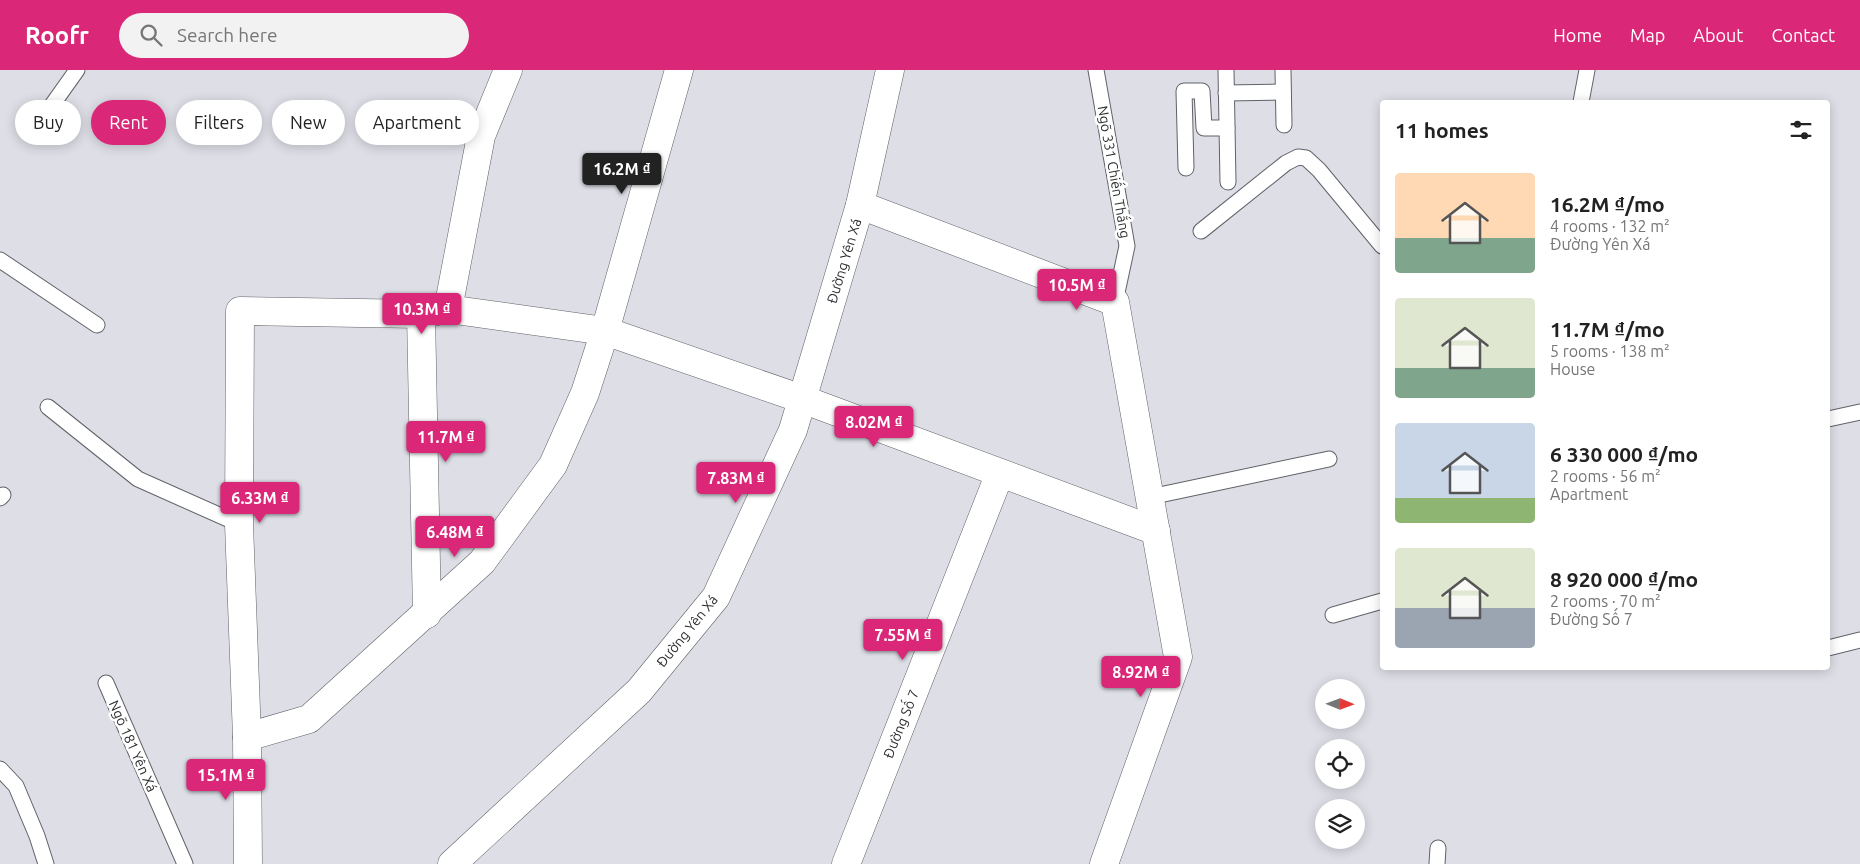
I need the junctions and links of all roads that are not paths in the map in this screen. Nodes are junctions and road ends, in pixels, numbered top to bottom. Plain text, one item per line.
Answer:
1 (77, 70) edge
2 (508, 70) edge
3 (679, 70) edge
4 (890, 70) edge
5 (1096, 70) edge
6 (1226, 70) edge
7 (1282, 70) edge
8 (1587, 70) edge
9 (1283, 92) junction
10 (1226, 93) junction
11 (55, 100) edge
12 (1581, 100) edge
13 (1284, 125) dead end
14 (1227, 128) junction
15 (1186, 168) dead end
16 (1228, 182) dead end
17 (860, 205) junction
18 (1201, 231) dead end
19 (1380, 244) edge
20 (0, 260) edge
21 (1115, 302) junction
22 (448, 309) junction
23 (421, 314) junction
24 (97, 325) dead end
25 (605, 331) junction
26 (802, 399) junction
27 (48, 407) dead end
28 (1860, 412) edge
29 (1830, 419) edge
30 (1329, 460) dead end
31 (1000, 473) junction
32 (1150, 497) junction
33 (239, 524) junction
34 (1156, 530) junction
35 (1380, 602) edge
36 (427, 614) junction
37 (1333, 615) dead end
38 (1860, 640) edge
39 (1830, 648) edge
40 (106, 683) dead end
41 (247, 737) junction
42 (0, 769) edge
43 (1438, 848) dead end
44 (46, 864) edge
45 (185, 864) edge
46 (248, 864) edge
47 (452, 864) edge
48 (846, 864) edge
49 (1104, 864) edge
50 (1437, 864) edge

1 - 11 lane
2 - 22 street
3 - 25 street
4 - 17 street, Đường Yên Xá
5 - 21 lane, Ngõ 331 Chiến Thắng
6 - 10 lane
7 - 9 lane
8 - 12 lane
9 - 10 lane
9 - 13 lane
10 - 14 lane
14 - 15 lane
14 - 16 lane
17 - 21 street
17 - 26 street, Đường Yên Xá
18 - 19 lane
20 - 24 lane
21 - 32 street
22 - 23 street
22 - 25 street
23 - 33 street
23 - 36 street
25 - 26 street
25 - 36 street
26 - 31 street
26 - 47 street, Đường Yên Xá
27 - 33 lane
28 - 29 lane
30 - 32 lane
31 - 34 street
31 - 48 street, Đường Số 7
32 - 34 street
33 - 41 street
34 - 49 street
35 - 37 lane
36 - 41 street
38 - 39 lane
40 - 45 lane, Ngõ 181 Yên Xá
41 - 46 street
42 - 44 lane
43 - 50 lane

